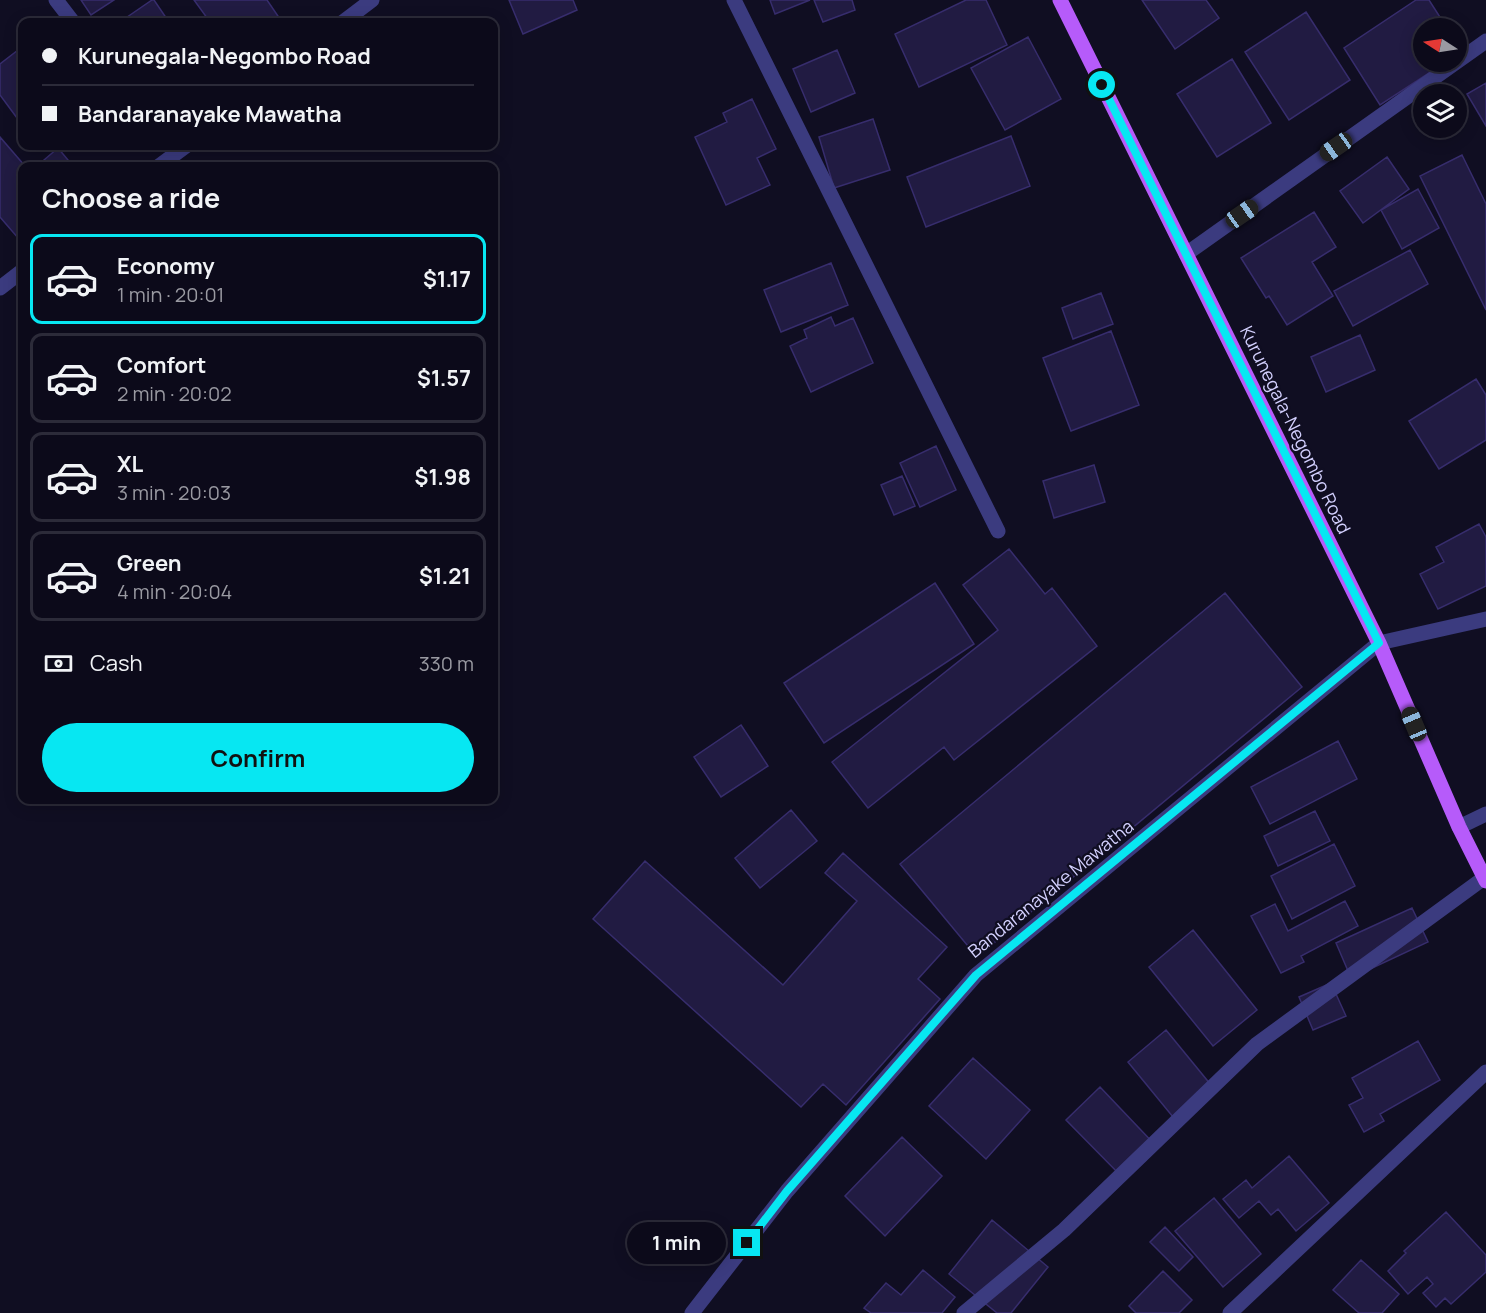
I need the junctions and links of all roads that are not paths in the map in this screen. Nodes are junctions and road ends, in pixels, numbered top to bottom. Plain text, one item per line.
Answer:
1 (56, 0) edge
2 (372, 0) edge
3 (734, 0) edge
4 (1060, 0) edge
5 (70, 18) edge
6 (348, 18) edge
7 (1486, 41) edge
8 (174, 150) edge
9 (163, 162) edge
10 (1186, 254) junction
11 (18, 274) edge
12 (0, 288) edge
13 (998, 531) dead end
14 (1486, 619) edge
15 (1379, 643) junction
16 (1486, 814) edge
17 (1459, 827) junction
18 (1485, 879) edge
19 (1486, 1072) edge
20 (692, 1313) edge
21 (964, 1313) edge
22 (1230, 1313) edge

1 - 5 street
2 - 6 street
3 - 13 street
4 - 10 main road, Kurunegala-Negombo Road
7 - 10 street
8 - 9 street
10 - 15 main road, Kurunegala-Negombo Road
11 - 12 street
14 - 15 street
15 - 17 main road, Kurunegala-Negombo Road
15 - 20 street, Bandaranayake Mawatha
16 - 17 street
17 - 18 main road, Kurunegala-Negombo Road
18 - 21 street
19 - 22 street

